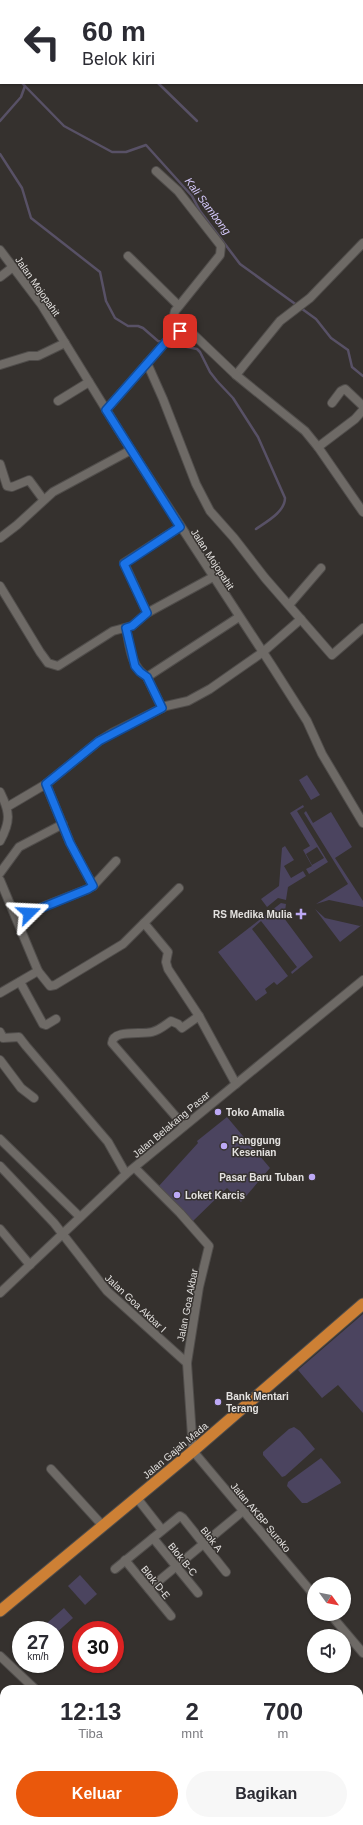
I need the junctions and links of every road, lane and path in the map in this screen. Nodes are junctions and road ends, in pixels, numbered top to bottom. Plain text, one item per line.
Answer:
1 (156, 171) dead end
2 (363, 243) edge
3 (0, 250) edge
4 (128, 256) dead end
5 (13, 266) junction
6 (0, 277) edge
7 (178, 305) junction
8 (176, 333) junction
9 (65, 343) junction
10 (147, 363) junction
11 (0, 365) edge
12 (236, 375) junction
13 (88, 382) junction
14 (58, 401) dead end
15 (332, 403) dead end
16 (363, 406) edge
17 (106, 410) junction
18 (363, 410) edge
19 (318, 447) junction
20 (131, 450) junction
21 (0, 464) edge
22 (43, 500) junction
23 (363, 512) edge
24 (180, 527) junction
25 (0, 538) edge
26 (321, 568) dead end
27 (213, 577) junction
28 (0, 586) edge
29 (289, 605) junction
30 (147, 613) junction
31 (239, 617) junction
32 (301, 619) junction
33 (126, 628) junction
34 (363, 628) edge
35 (263, 652) junction
36 (147, 677) junction
37 (162, 708) junction
38 (46, 784) junction
39 (0, 792) edge
40 (7, 807) junction
41 (363, 823) edge
42 (63, 824) junction
43 (0, 841) edge
44 (116, 861) dead end
45 (0, 873) edge
46 (0, 880) edge
47 (93, 886) junction
48 (179, 888) dead end
49 (17, 918) junction
50 (144, 923) junction
51 (38, 971) junction
52 (363, 980) edge
53 (20, 982) junction
54 (0, 994) edge
55 (199, 1016) junction
56 (56, 1019) dead end
57 (1, 1037) edge
58 (0, 1060) edge
59 (236, 1084) junction
60 (34, 1098) dead end
61 (184, 1126) junction
62 (0, 1139) edge
63 (0, 1166) edge
64 (135, 1168) junction
65 (126, 1174) junction
66 (80, 1217) junction
67 (0, 1229) edge
68 (61, 1234) junction
69 (30, 1265) junction
70 (0, 1293) edge
71 (363, 1304) edge
72 (187, 1363) junction
73 (193, 1451) junction
74 (51, 1469) dead end
75 (137, 1498) junction
76 (243, 1511) junction
77 (103, 1526) junction
78 (162, 1530) junction
79 (153, 1538) junction
80 (203, 1544) junction
81 (125, 1560) junction
82 (176, 1566) junction
83 (115, 1569) dead end
84 (226, 1572) dead end
85 (307, 1587) edge
86 (149, 1589) junction
87 (198, 1593) dead end
88 (0, 1611) edge
89 (171, 1616) dead end
90 (336, 1621) edge
91 (363, 1652) edge
92 (0, 1656) edge
93 (31, 1685) edge

1 - 7 street
2 - 12 street
3 - 5 street, Jalan Mojopahit
4 - 7 street
5 - 6 street
5 - 9 street, Jalan Mojopahit
7 - 8 street
8 - 10 street
8 - 12 street
9 - 11 street
9 - 13 street, Jalan Mojopahit
10 - 17 street
10 - 29 street
12 - 19 street
13 - 14 street
13 - 17 street, Jalan Mojopahit
15 - 16 street
17 - 20 street, Jalan Mojopahit
18 - 19 street
19 - 23 street
20 - 22 street
20 - 24 street, Jalan Mojopahit
21 - 22 street
22 - 25 street
24 - 27 street, Jalan Mojopahit
24 - 30 street
26 - 29 street
27 - 30 street
27 - 31 street, Jalan Mojopahit
28 - 33 street
29 - 32 street
30 - 33 street
31 - 35 street, Jalan Mojopahit
31 - 36 street
32 - 34 street
32 - 35 street
33 - 36 street
35 - 37 street
35 - 41 street, Jalan Mojopahit
36 - 37 street
37 - 38 street
38 - 40 street
38 - 42 street
39 - 40 street
40 - 43 street
42 - 45 street
42 - 47 street
44 - 47 street
46 - 49 street
47 - 49 street
48 - 50 street
49 - 51 street
50 - 51 street
50 - 55 street
51 - 53 street
52 - 59 street, Jalan Belakang Pasar
53 - 54 street
53 - 56 street
55 - 59 street
55 - 61 street
57 - 65 street
58 - 60 street
59 - 61 street, Jalan Belakang Pasar
61 - 64 street, Jalan Belakang Pasar
62 - 66 street
63 - 68 street, Jalan Goa Akbar I
64 - 65 street, Jalan Belakang Pasar
64 - 72 street, Jalan Goa Akbar
65 - 66 street, Jalan Belakang Pasar
66 - 68 street, Jalan Belakang Pasar
67 - 69 street
68 - 69 street, Jalan Belakang Pasar
68 - 72 street, Jalan Goa Akbar I
69 - 70 street, Jalan Belakang Pasar
71 - 73 highway, Jalan Gajah Mada
72 - 73 street, Jalan Goa Akbar
73 - 75 highway, Jalan Gajah Mada
73 - 76 street, Jalan AKBP Suroko
74 - 77 street
75 - 77 highway, Jalan Gajah Mada
75 - 78 street
76 - 80 street
76 - 85 street, Jalan AKBP Suroko
77 - 88 highway, Jalan Gajah Mada
78 - 79 street
78 - 80 street, Blok A
79 - 81 street
79 - 82 street, Blok B-C
80 - 82 street
80 - 84 street, Blok A
81 - 83 street
81 - 86 street, Blok D-E
82 - 86 street
82 - 87 street, Blok B-C
86 - 89 street, Blok D-E
90 - 91 street
92 - 93 street

